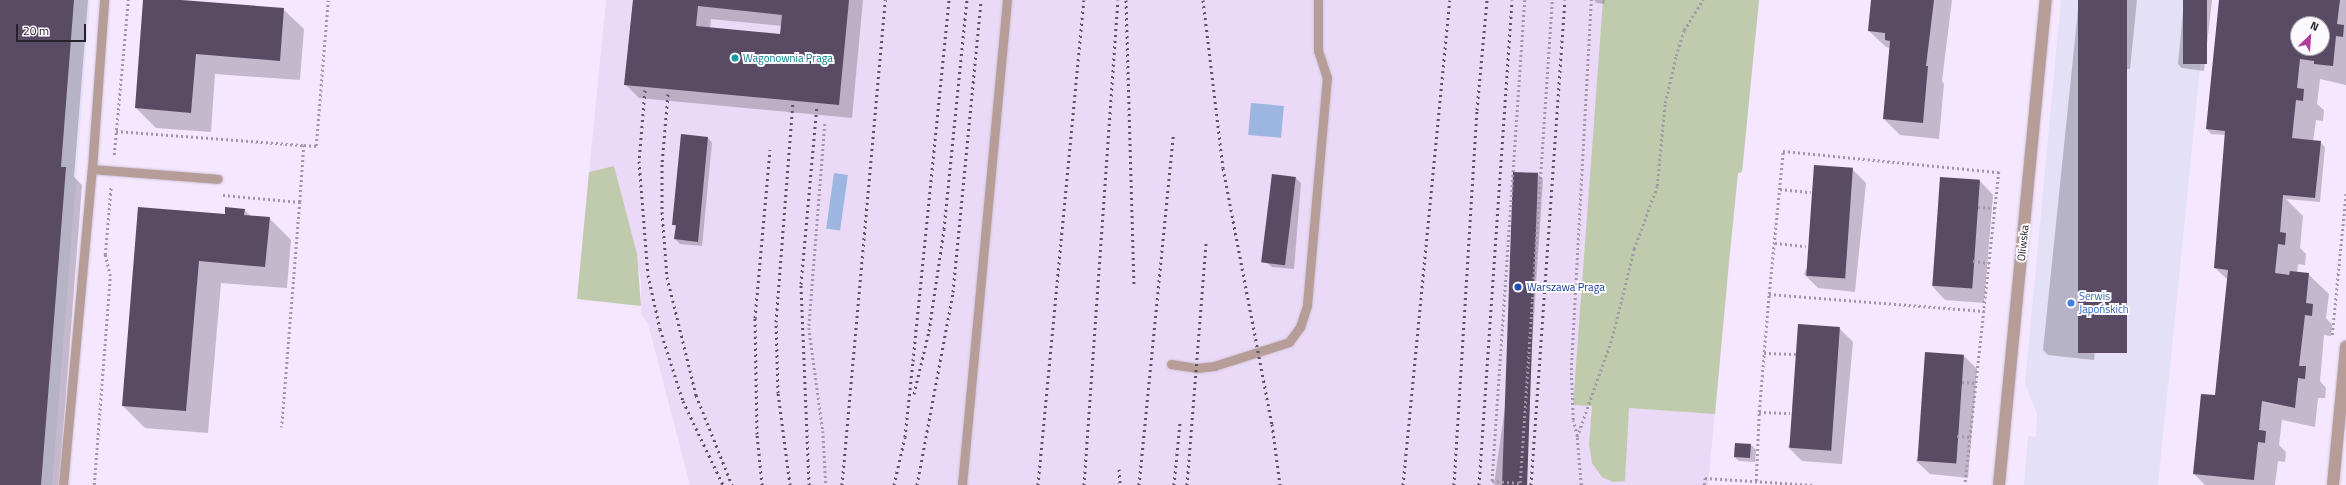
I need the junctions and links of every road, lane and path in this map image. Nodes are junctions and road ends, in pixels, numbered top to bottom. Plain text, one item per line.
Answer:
1 (104, 0) edge
2 (128, 0) edge
3 (328, 0) edge
4 (1007, 0) edge
5 (1318, 0) edge
6 (1525, 0) edge
7 (1552, 0) edge
8 (1591, 0) edge
9 (1703, 0) edge
10 (2046, 0) edge
11 (825, 124) dead end
12 (116, 131) junction
13 (304, 145) junction
14 (92, 169) junction
15 (113, 170) junction
16 (218, 179) dead end
17 (111, 185) junction
18 (119, 186) dead end
19 (1780, 189) junction
20 (1811, 192) dead end
21 (221, 195) dead end
22 (300, 202) junction
23 (1978, 207) dead end
24 (1995, 208) junction
25 (1774, 243) junction
26 (1806, 246) dead end
27 (1973, 261) dead end
28 (1989, 262) junction
29 (1770, 294) junction
30 (1984, 311) junction
31 (2346, 347) edge
32 (1764, 353) junction
33 (1796, 354) dead end
34 (1171, 364) dead end
35 (1962, 382) dead end
36 (1976, 383) junction
37 (1759, 412) junction
38 (1790, 413) dead end
39 (282, 427) dead end
40 (1957, 436) dead end
41 (1577, 437) junction
42 (1972, 437) junction
43 (1756, 481) junction
44 (1506, 484) edge
45 (1520, 484) edge
46 (63, 485) edge
47 (94, 485) edge
48 (826, 485) edge
49 (962, 485) edge
50 (1581, 485) edge
51 (1704, 485) edge
52 (1814, 485) edge
53 (1965, 485) edge
54 (1999, 485) edge
55 (2333, 485) edge

1 - 14 lane
2 - 12 path
3 - 13 path
4 - 49 lane
5 - 34 lane
6 - 44 path
7 - 45 path
8 - 41 path
9 - 41 path
10 - 54 street, Oliwska
11 - 48 path
12 - 13 path
12 - 15 path
13 - 22 path
14 - 15 lane
14 - 46 lane
15 - 16 lane
15 - 17 path
17 - 18 path
17 - 47 path
19 - 20 path
19 - 24 path
19 - 25 path
21 - 22 path
22 - 39 path
23 - 24 path
24 - 28 path
25 - 26 path
25 - 29 path
27 - 28 path
28 - 30 path
29 - 30 path
29 - 32 path
30 - 36 path
31 - 55 street
32 - 33 path
32 - 37 path
35 - 36 path
36 - 42 path
37 - 38 path
37 - 43 path
40 - 42 path
41 - 50 path
42 - 53 path
43 - 51 path
43 - 52 path
44 - 45 path

